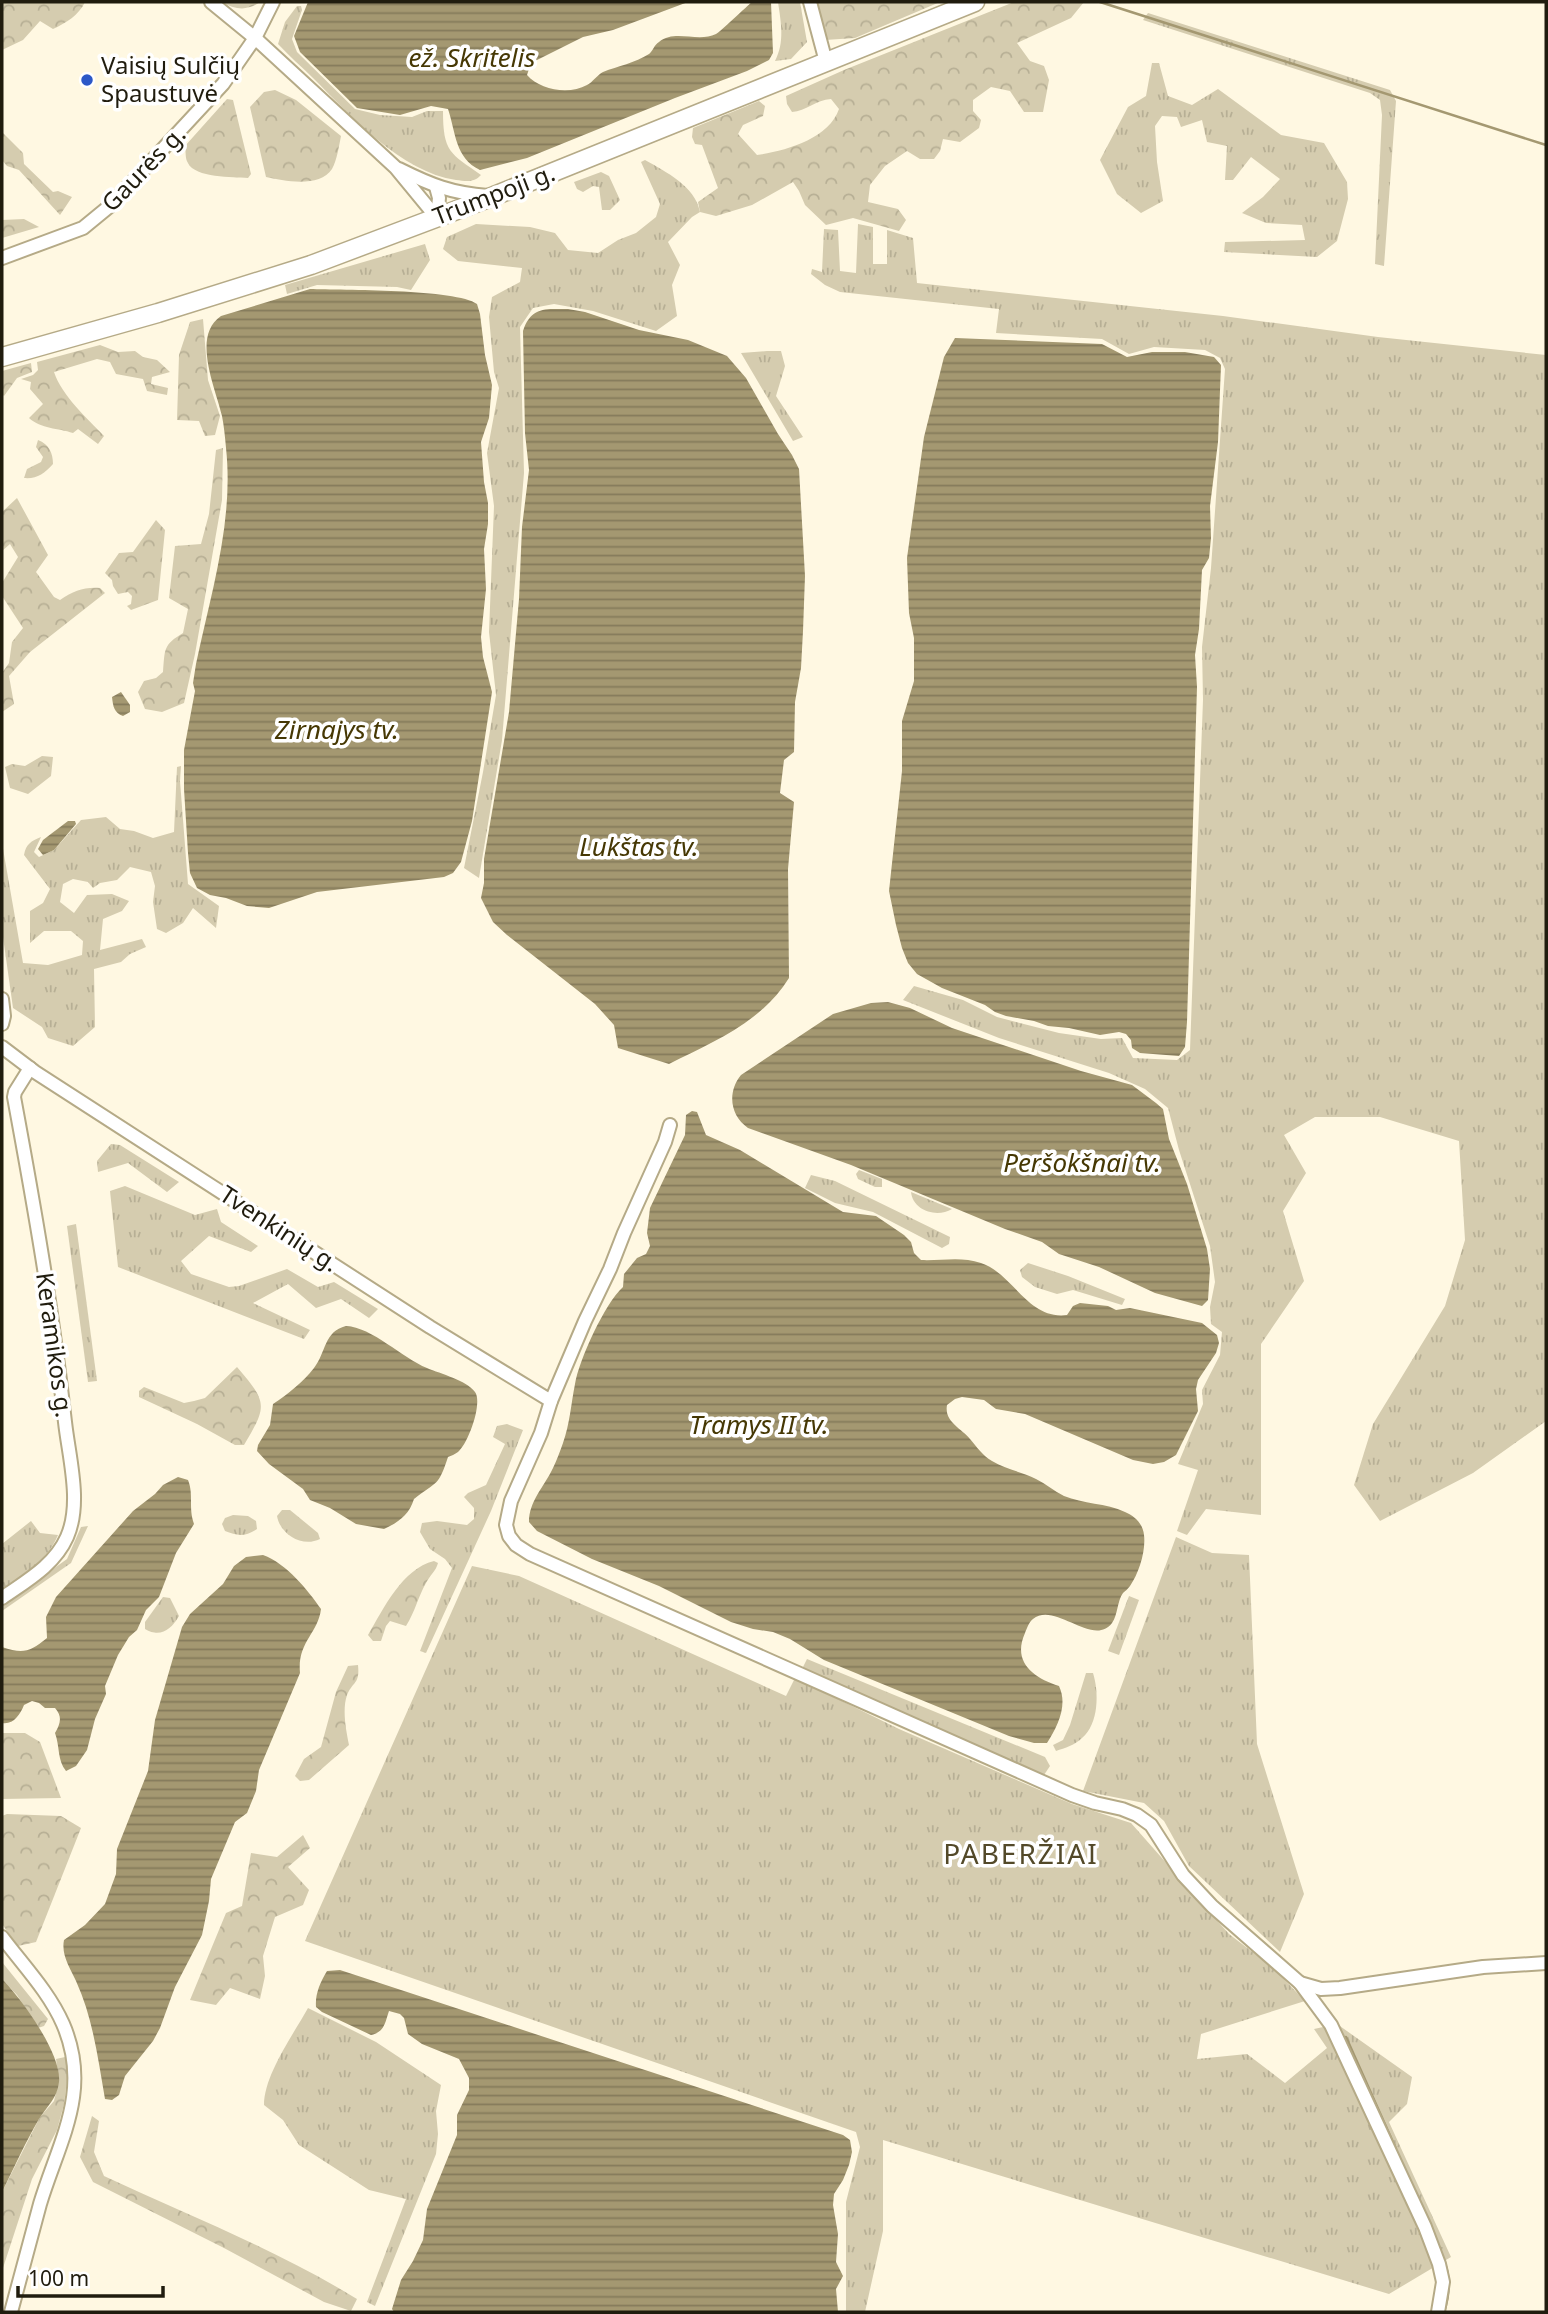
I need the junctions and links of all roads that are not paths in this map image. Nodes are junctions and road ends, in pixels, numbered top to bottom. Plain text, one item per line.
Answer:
1 (211, 2) edge
2 (273, 2) edge
3 (810, 2) edge
4 (975, 2) edge
5 (255, 38) junction
6 (826, 62) junction
7 (396, 167) junction
8 (436, 187) junction
9 (494, 196) junction
10 (437, 218) junction
11 (2, 258) edge
12 (2, 357) edge
13 (2, 999) edge
14 (2, 1024) edge
15 (5, 1049) edge
16 (30, 1068) junction
17 (670, 1125) dead end
18 (551, 1401) junction
19 (2, 1598) edge
20 (2, 1937) edge
21 (1546, 1963) edge
22 (1300, 1983) junction
23 (11, 2312) edge
24 (1438, 2312) edge

1 - 5 street
2 - 5 street, Gaurės g.
3 - 6 street
4 - 6 main road, Trumpoji g.
5 - 7 street
5 - 11 street, Gaurės g.
6 - 9 main road, Trumpoji g.
7 - 8 street
7 - 10 street
8 - 9 street
8 - 10 street
9 - 10 main road, Trumpoji g.
10 - 12 main road, Trumpoji g.
13 - 14 street
15 - 16 street, Tvenkinių g.
16 - 18 street, Tvenkinių g.
16 - 19 street, Keramikos g.
17 - 18 street
18 - 22 street
20 - 23 street
21 - 22 street
22 - 24 street

